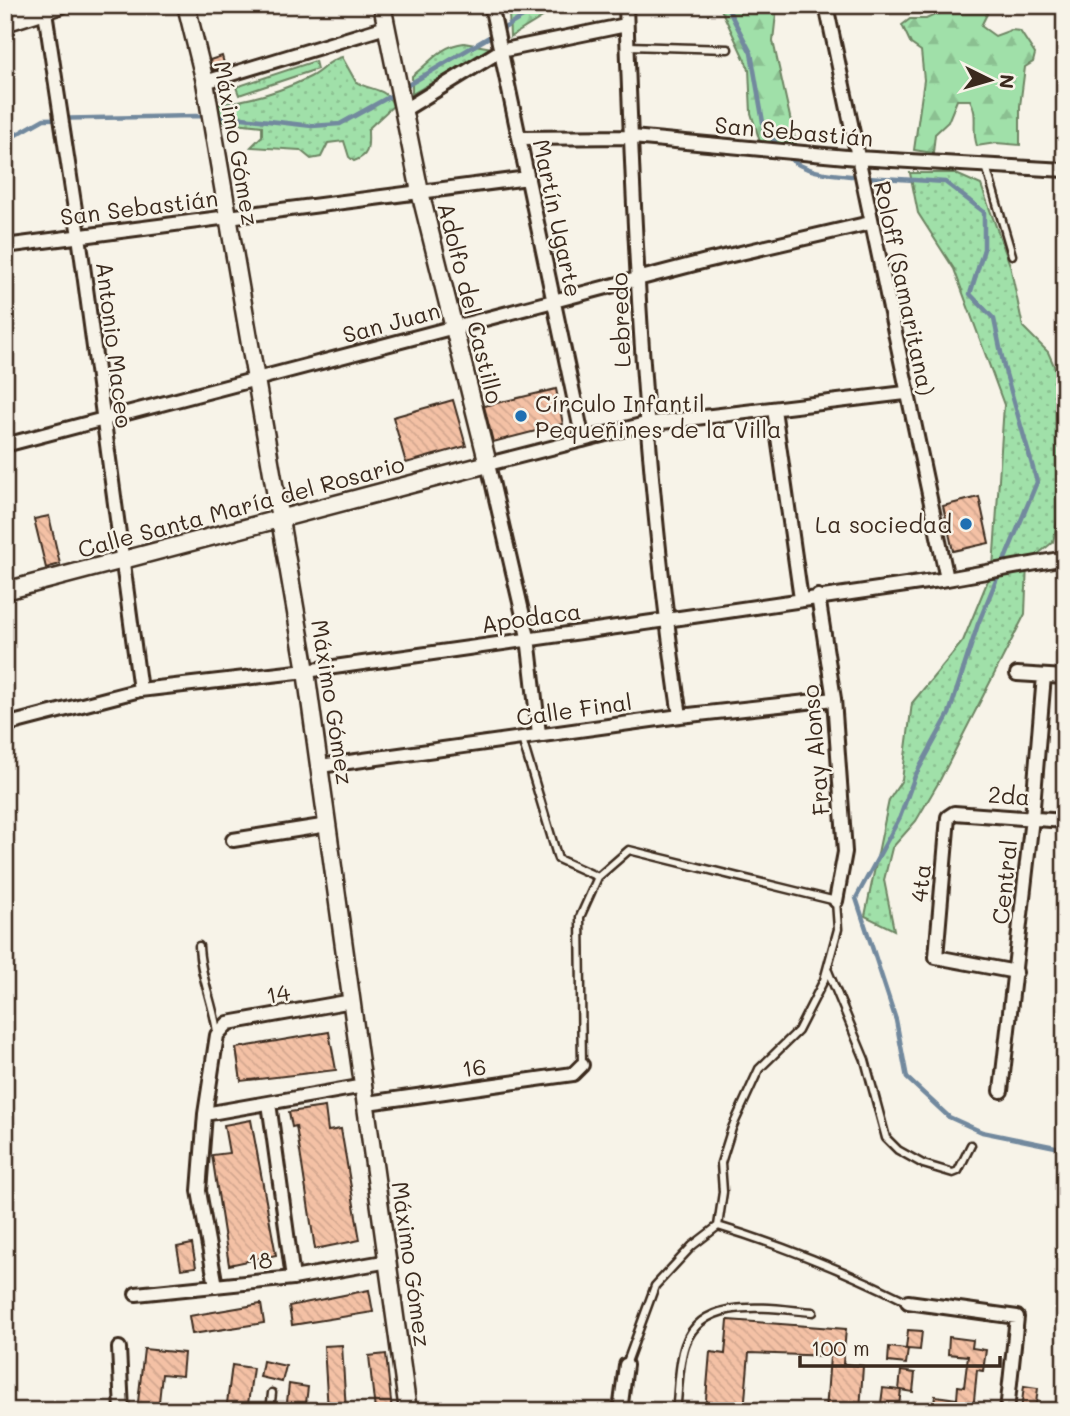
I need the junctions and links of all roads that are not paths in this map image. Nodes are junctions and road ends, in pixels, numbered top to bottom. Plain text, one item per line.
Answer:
1 (186, 5) edge
2 (382, 5) edge
3 (491, 5) edge
4 (626, 5) edge
5 (826, 5) edge
6 (50, 7) edge
7 (5, 23) edge
8 (626, 25) junction
9 (386, 27) junction
10 (628, 46) junction
11 (499, 47) junction
12 (728, 50) dead end
13 (205, 82) junction
14 (403, 106) junction
15 (632, 137) junction
16 (520, 138) junction
17 (857, 158) junction
18 (986, 165) junction
19 (1065, 170) edge
20 (528, 178) junction
21 (420, 191) junction
22 (228, 218) junction
23 (870, 223) junction
24 (79, 236) junction
25 (5, 246) edge
26 (1012, 255) dead end
27 (640, 279) junction
28 (554, 302) junction
29 (453, 328) junction
30 (257, 379) junction
31 (905, 393) junction
32 (774, 409) junction
33 (103, 419) junction
34 (645, 424) junction
35 (583, 440) junction
36 (5, 445) edge
37 (488, 464) junction
38 (281, 519) junction
39 (1065, 558) edge
40 (123, 562) junction
41 (947, 579) junction
42 (5, 591) edge
43 (818, 596) junction
44 (801, 599) junction
45 (666, 620) junction
46 (528, 638) junction
47 (306, 671) junction
48 (1017, 674) dead end
49 (1044, 676) junction
50 (1065, 677) edge
51 (140, 690) junction
52 (834, 699) junction
53 (680, 716) junction
54 (5, 725) edge
55 (539, 734) junction
56 (521, 737) junction
57 (320, 766) junction
58 (951, 814) joint
59 (1032, 818) junction
60 (1065, 821) edge
61 (328, 825) junction
62 (233, 839) dead end
63 (598, 877) junction
64 (836, 901) junction
65 (199, 946) dead end
66 (828, 971) junction
67 (1016, 972) junction
68 (352, 1001) junction
69 (217, 1035) junction
70 (582, 1065) joint
71 (365, 1086) junction
72 (1001, 1091) dead end
73 (269, 1103) junction
74 (367, 1103) junction
75 (205, 1114) junction
76 (971, 1145) dead end
77 (718, 1226) junction
78 (389, 1261) junction
79 (292, 1278) junction
80 (216, 1286) junction
81 (136, 1294) dead end
82 (908, 1302) joint
83 (813, 1312) dead end
84 (119, 1348) dead end
85 (626, 1365) joint
86 (271, 1394) dead end
87 (122, 1411) edge
88 (270, 1411) edge
89 (408, 1411) edge
90 (620, 1411) edge
91 (676, 1411) edge
92 (1007, 1411) edge

1 - 13 street, Máximo Gómez
2 - 9 street, Adolfo del Castillo
3 - 11 street, Martín Ugarte
4 - 8 street, Lebredo
5 - 17 street, Roloff (Samaritana)
6 - 7 street
6 - 24 street, Antonio Maceo
8 - 10 street, Lebredo
8 - 11 street
9 - 13 street
9 - 14 street, Adolfo del Castillo
10 - 12 lane
10 - 15 street, Lebredo
11 - 14 street
11 - 16 street, Martín Ugarte
13 - 22 street, Máximo Gómez
14 - 21 street, Adolfo del Castillo
15 - 16 street, San Sebastián
15 - 17 street, San Sebastián
15 - 27 street, Lebredo
16 - 20 street, Martín Ugarte
17 - 18 street, San Sebastián
17 - 23 street, Roloff (Samaritana)
18 - 19 street, San Sebastián
18 - 26 lane
20 - 21 street, San Sebastián
20 - 28 street, Martín Ugarte
21 - 22 street, San Sebastián
21 - 29 street, Adolfo del Castillo
22 - 24 street, San Sebastián
22 - 30 street, Máximo Gómez
23 - 27 street, San Juan
23 - 31 street, Roloff (Samaritana)
24 - 25 street, San Sebastián
24 - 33 street, Antonio Maceo
27 - 28 street, San Juan
27 - 34 street, Lebredo
28 - 29 street, San Juan
28 - 35 street, Martín Ugarte
29 - 30 street, San Juan
29 - 37 street, Adolfo del Castillo
30 - 33 street, San Juan
30 - 38 street, Máximo Gómez
31 - 32 street
31 - 41 street, Roloff (Samaritana)
32 - 34 street
32 - 44 street
33 - 36 street, San Juan
33 - 40 street, Antonio Maceo
34 - 35 street
34 - 45 street, Lebredo
35 - 37 street
37 - 38 street, Calle Santa María del Rosario
37 - 46 street, Adolfo del Castillo
38 - 40 street, Calle Santa María del Rosario
38 - 47 street, Máximo Gómez
39 - 41 street, Apodaca
40 - 42 street, Calle Santa María del Rosario
40 - 51 street, Antonio Maceo
41 - 43 street, Apodaca
43 - 44 street, Apodaca
43 - 52 street, Fray Alonso
44 - 45 street, Apodaca
45 - 46 street, Apodaca
45 - 53 street, Lebredo
46 - 47 street, Apodaca
46 - 55 street, Adolfo del Castillo
47 - 51 street, Apodaca
47 - 57 street, Máximo Gómez
48 - 49 street
49 - 50 street
49 - 59 street, Central
51 - 54 street, Apodaca
52 - 53 street, Calle Final
52 - 64 street, Fray Alonso
53 - 55 street, Calle Final
55 - 56 street, Calle Final
56 - 57 street, Calle Final
56 - 63 lane
57 - 61 street, Máximo Gómez
58 - 59 street, 2da
58 - 67 street, 4ta
59 - 60 street, 2da
59 - 67 street, Central
61 - 62 street
61 - 68 street, Máximo Gómez
63 - 64 lane
63 - 70 lane
64 - 66 lane
65 - 69 lane
66 - 76 lane
66 - 77 lane
67 - 72 street, Central
68 - 69 street, 14
68 - 71 street, Máximo Gómez
69 - 75 street
70 - 74 street, 16
71 - 73 street
71 - 74 street, Máximo Gómez
73 - 75 street
73 - 79 street
74 - 78 street, Máximo Gómez
75 - 80 street
77 - 82 lane
77 - 85 lane
78 - 79 street, 18
78 - 89 street, Máximo Gómez
79 - 80 street, 18
80 - 81 street, 18
82 - 92 street
83 - 91 lane
84 - 87 street
85 - 90 street
86 - 88 lane

